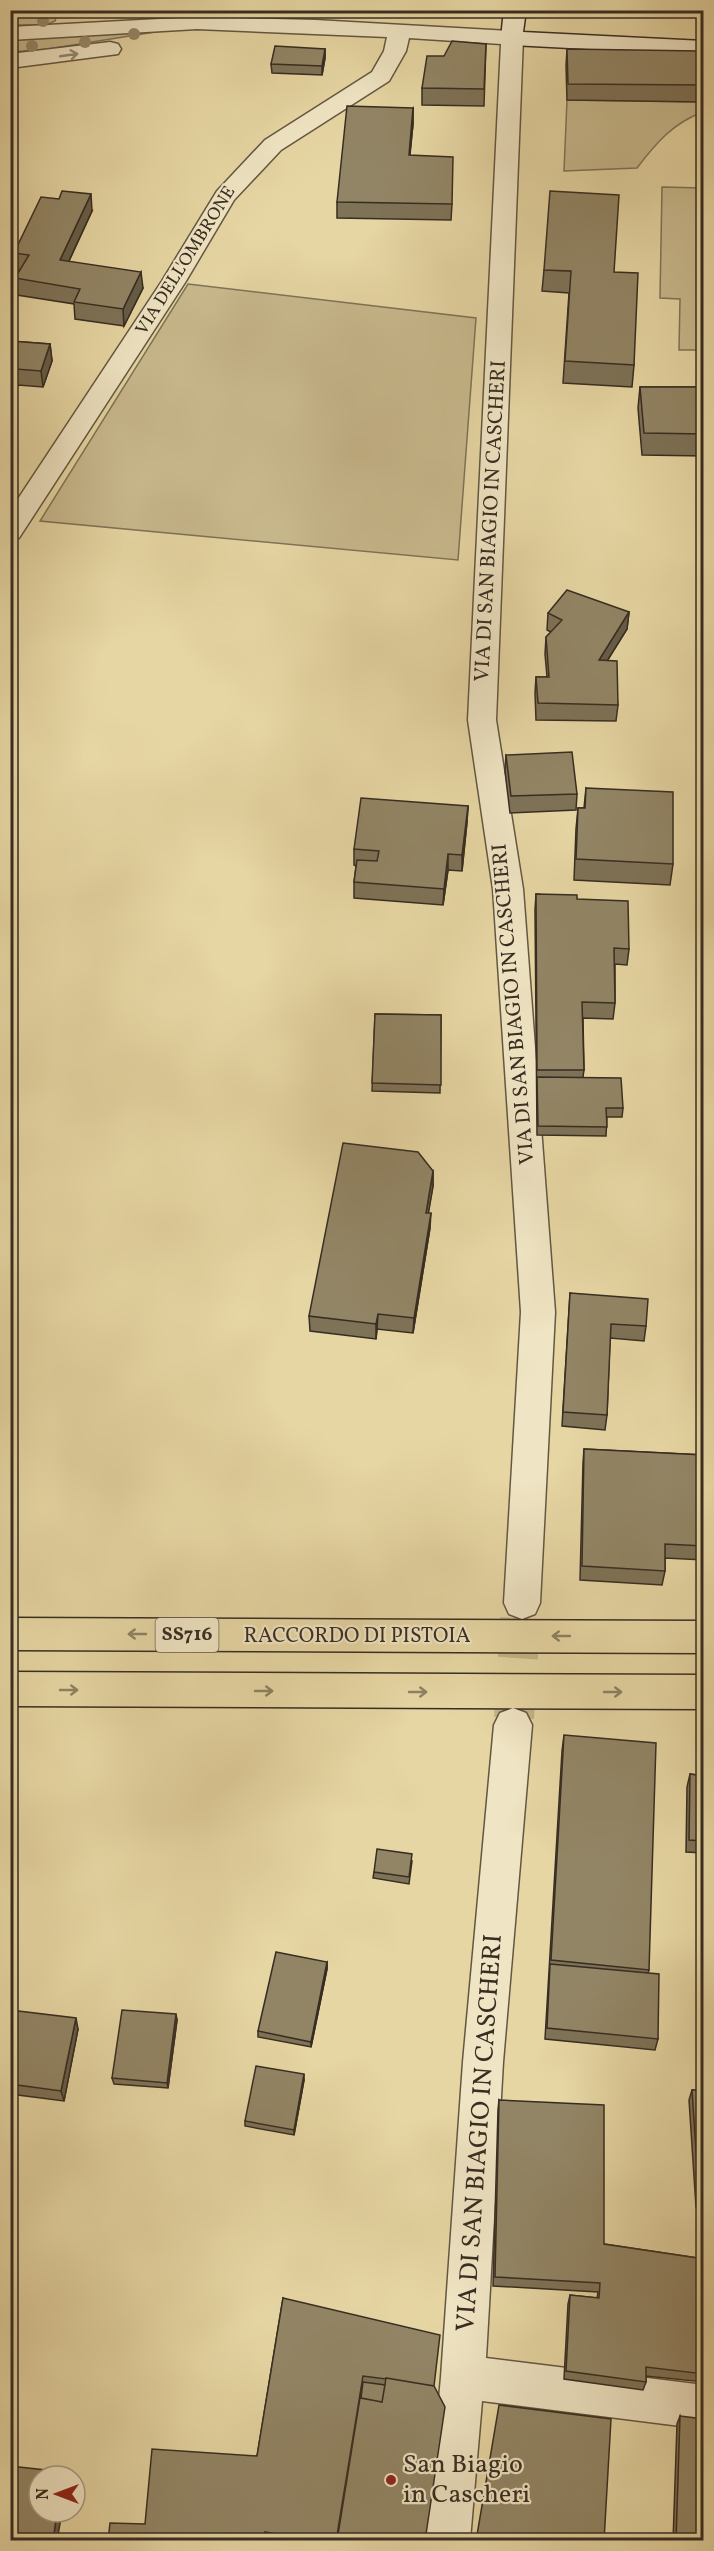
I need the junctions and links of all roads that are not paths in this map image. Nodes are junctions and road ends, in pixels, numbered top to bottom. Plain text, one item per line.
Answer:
1 (513, 24) edge
2 (315, 26) junction
3 (399, 32) junction
4 (10, 34) edge
5 (704, 48) edge
6 (10, 61) edge
7 (10, 532) edge
8 (522, 1603) tunnel mouth
9 (10, 1634) edge
10 (704, 1637) edge
11 (10, 1689) edge
12 (704, 1692) edge
13 (513, 1725) tunnel mouth
14 (462, 2377) junction
15 (704, 2407) edge
16 (448, 2541) edge

1 - 3 street
1 - 5 street
1 - 8 street, VIA DI SAN BIAGIO IN CASCHERI
2 - 3 street
2 - 4 street
6 -> 2 street
3 - 7 street, VIA DELL'OMBRONE
10 -> 9 highway, RACCORDO DI PISTOIA / SS716
11 -> 12 highway
13 - 14 street, VIA DI SAN BIAGIO IN CASCHERI
14 - 15 street
14 - 16 street, VIA DI SAN BIAGIO IN CASCHERI

